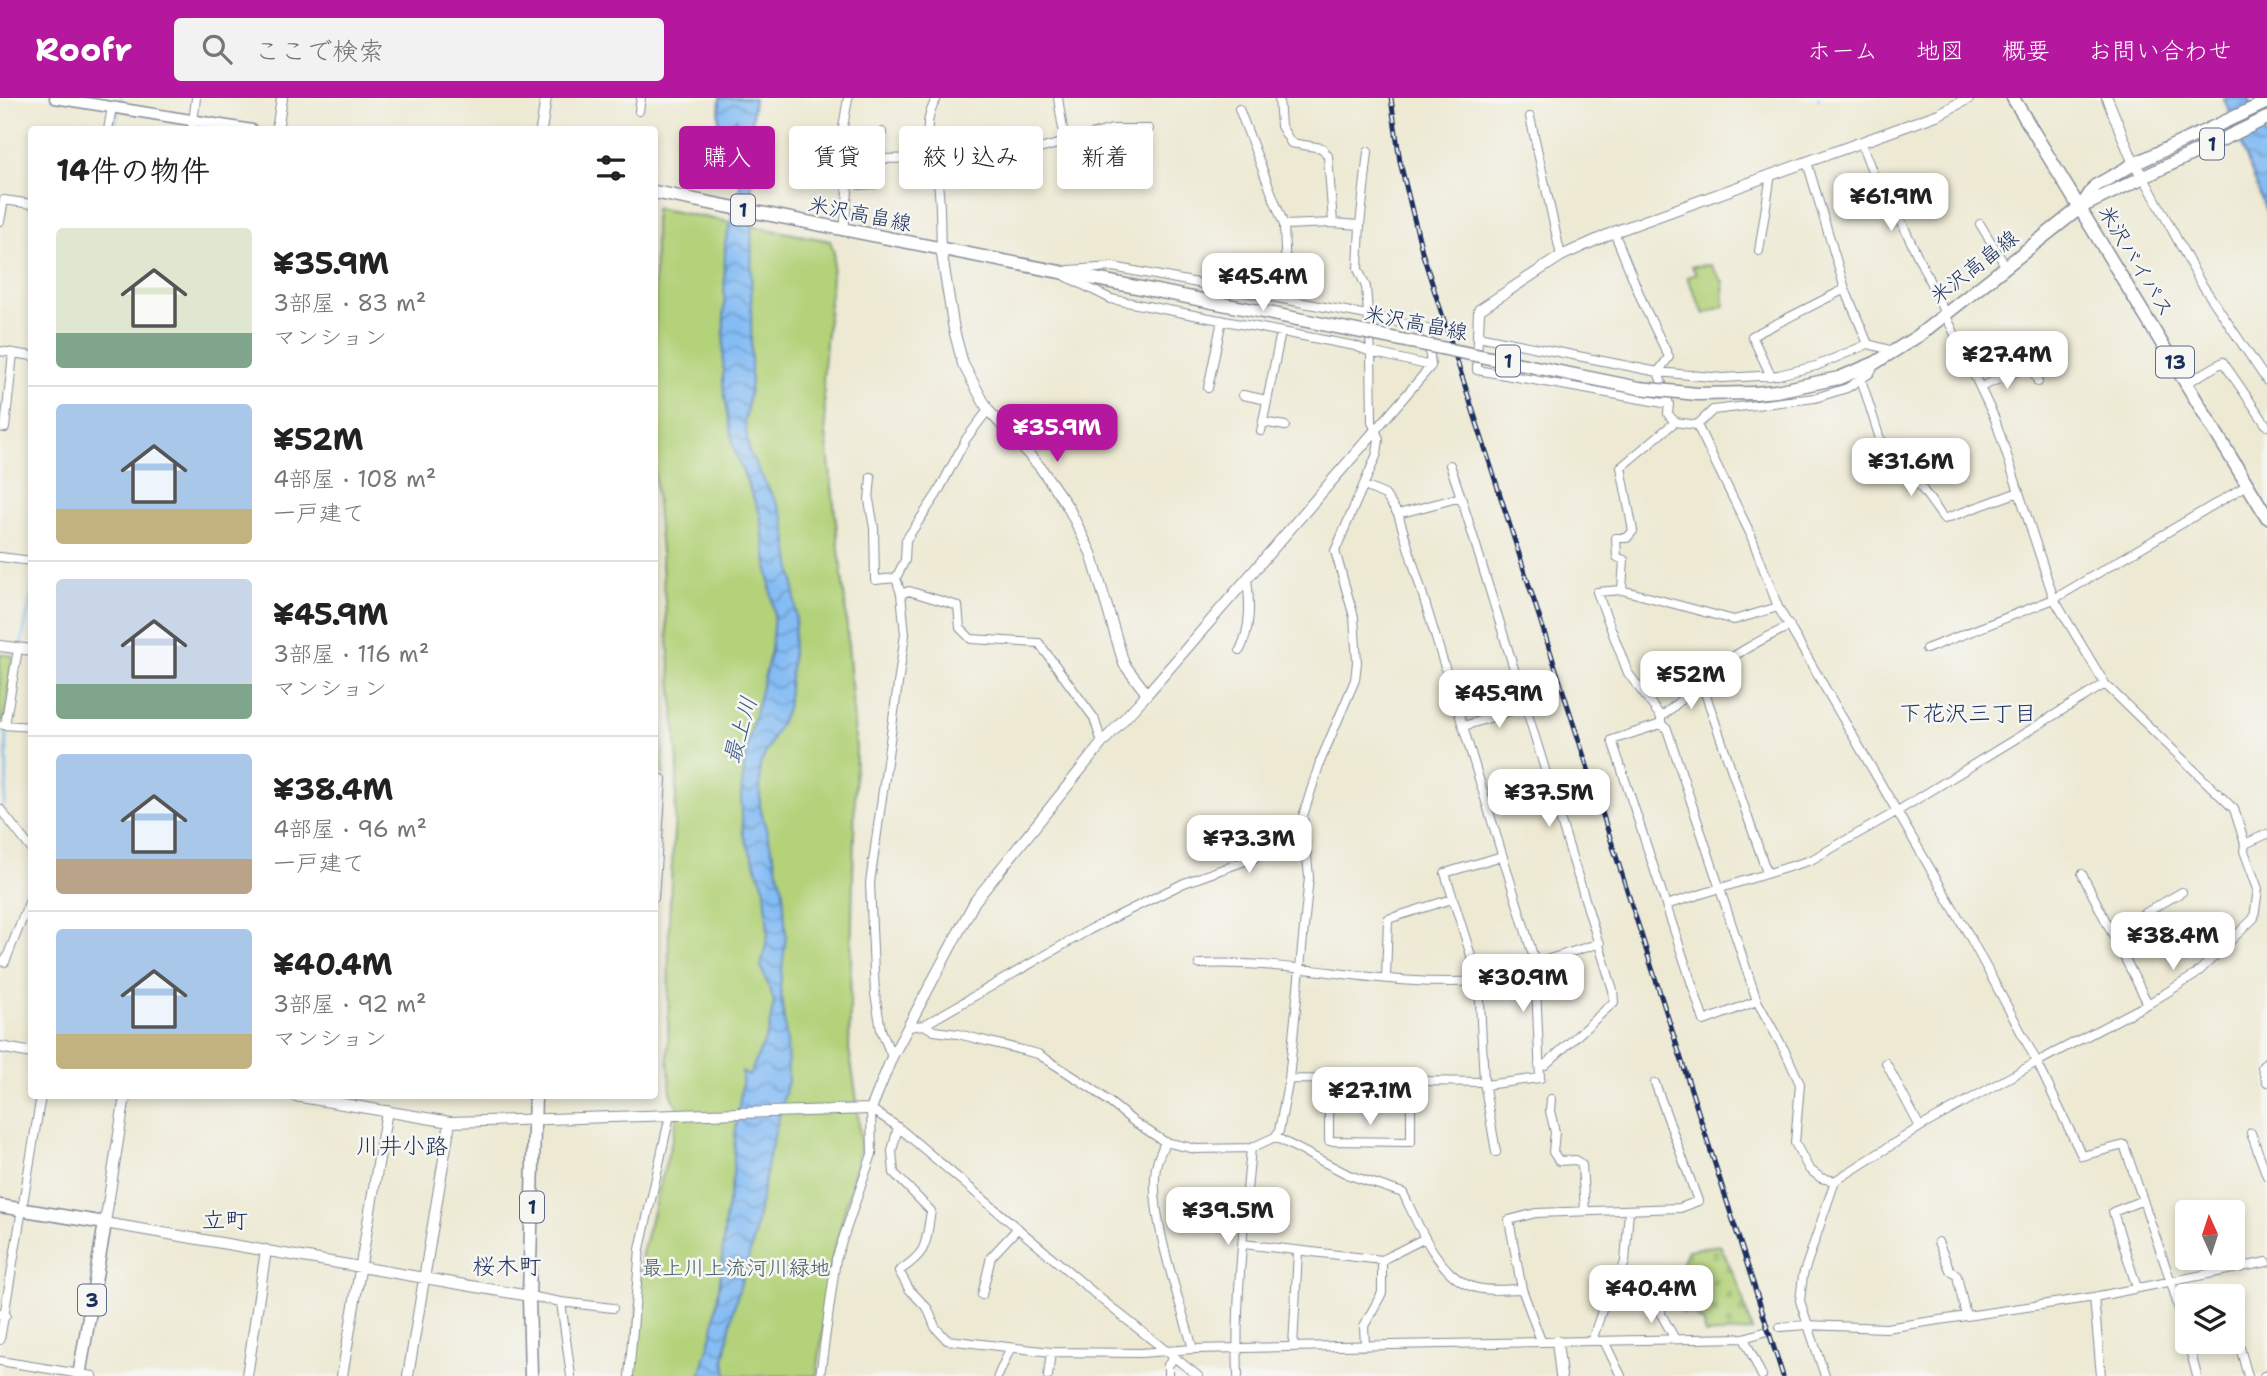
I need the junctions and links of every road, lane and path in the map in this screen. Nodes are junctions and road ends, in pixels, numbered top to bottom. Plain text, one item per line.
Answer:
1 (55, 98) edge
2 (196, 98) edge
3 (282, 98) edge
4 (546, 98) edge
5 (641, 98) edge
6 (848, 98) edge
7 (937, 98) edge
8 (1058, 98) edge
9 (1279, 98) edge
10 (1969, 98) edge
11 (2013, 98) edge
12 (2107, 98) edge
13 (2267, 102) edge
14 (112, 107) junction
15 (1239, 109) dead end
16 (639, 111) dead end
17 (1531, 117) dead end
18 (2267, 118) edge
19 (192, 124) edge
20 (109, 126) edge
21 (212, 126) edge
22 (278, 126) edge
23 (542, 126) edge
24 (928, 126) edge
25 (1062, 126) edge
26 (1861, 142) junction
27 (1368, 152) dead end
28 (1807, 162) junction
29 (2134, 164) junction
30 (1771, 174) junction
31 (2143, 176) junction
32 (938, 189) edge
33 (658, 193) edge
34 (28, 203) edge
35 (2081, 207) junction
36 (0, 221) edge
37 (1333, 223) junction
38 (1284, 225) junction
39 (1360, 225) junction
40 (1980, 225) dead end
41 (838, 230) junction
42 (1614, 232) junction
43 (941, 249) junction
44 (1759, 251) dead end
45 (1561, 256) junction
46 (2006, 267) junction
47 (1057, 272) junction
48 (1286, 274) dead end
49 (1845, 289) junction
50 (1945, 314) junction
51 (1367, 315) junction
52 (1222, 320) junction
53 (1281, 332) junction
54 (1478, 336) junction
55 (1868, 344) junction
56 (0, 351) edge
57 (1894, 351) junction
58 (1371, 352) junction
59 (13, 353) junction
60 (28, 355) edge
61 (1875, 363) junction
62 (1431, 366) junction
63 (1658, 372) junction
64 (1771, 376) junction
65 (1861, 379) junction
66 (2267, 381) edge
67 (2038, 382) dead end
68 (2187, 383) junction
69 (1980, 387) junction
70 (1208, 388) dead end
71 (1243, 395) dead end
72 (1267, 400) junction
73 (1669, 404) junction
74 (988, 410) junction
75 (1263, 422) junction
76 (1675, 422) junction
77 (1697, 425) junction
78 (1286, 426) dead end
79 (2267, 426) edge
80 (0, 427) edge
81 (1375, 431) junction
82 (1261, 432) dead end
83 (1450, 465) dead end
84 (871, 477) dead end
85 (2249, 484) junction
86 (1365, 486) junction
87 (2019, 492) junction
88 (1461, 497) junction
89 (1398, 514) junction
90 (2267, 517) edge
91 (0, 557) edge
92 (28, 560) edge
93 (896, 578) junction
94 (1247, 579) junction
95 (1622, 590) junction
96 (901, 594) junction
97 (2054, 599) junction
98 (1779, 607) junction
99 (1790, 626) junction
100 (0, 646) edge
101 (18, 649) junction
102 (1926, 649) dead end
103 (28, 650) edge
104 (1240, 650) dead end
105 (1701, 681) junction
106 (2105, 684) junction
107 (1147, 694) junction
108 (1526, 706) junction
109 (1661, 721) junction
110 (3, 724) edge
111 (1464, 726) junction
112 (28, 727) edge
113 (1102, 743) junction
114 (658, 778) edge
115 (0, 809) edge
116 (1896, 812) junction
117 (2267, 834) edge
118 (658, 838) edge
119 (1304, 840) junction
120 (2245, 844) junction
121 (28, 845) edge
122 (1502, 856) junction
123 (1768, 873) junction
124 (2082, 874) dead end
125 (1719, 889) junction
126 (2182, 892) dead end
127 (1452, 899) junction
128 (28, 905) edge
129 (1666, 905) junction
130 (2112, 932) junction
131 (1600, 943) junction
132 (0, 961) edge
133 (1535, 962) junction
134 (1199, 964) dead end
135 (1301, 968) junction
136 (1386, 978) junction
137 (1479, 981) junction
138 (1757, 1001) junction
139 (2148, 1004) junction
140 (924, 1025) junction
141 (908, 1027) junction
142 (0, 1047) edge
143 (28, 1051) edge
144 (892, 1057) junction
145 (2267, 1061) edge
146 (2037, 1062) junction
147 (1886, 1063) dead end
148 (1539, 1064) junction
149 (1289, 1079) junction
150 (1329, 1080) junction
151 (1411, 1081) junction
152 (2267, 1082) edge
153 (1655, 1083) dead end
154 (1485, 1084) junction
155 (41, 1099) edge
156 (125, 1099) edge
157 (313, 1099) edge
158 (535, 1099) edge
159 (1551, 1099) dead end
160 (871, 1109) junction
161 (387, 1111) junction
162 (670, 1115) junction
163 (535, 1119) junction
164 (450, 1122) junction
165 (898, 1127) junction
166 (1920, 1127) junction
167 (2251, 1133) dead end
168 (1275, 1137) junction
169 (1165, 1142) junction
170 (1251, 1148) junction
171 (1496, 1152) dead end
172 (2267, 1176) edge
173 (1835, 1181) junction
174 (2143, 1200) junction
175 (0, 1206) edge
176 (23, 1210) junction
177 (1629, 1210) junction
178 (1585, 1211) junction
179 (105, 1223) junction
180 (1018, 1228) junction
181 (1425, 1238) junction
182 (1938, 1242) dead end
183 (1242, 1244) junction
184 (266, 1250) junction
185 (1298, 1251) junction
186 (1382, 1260) junction
187 (2267, 1262) edge
188 (359, 1267) junction
189 (424, 1279) junction
190 (2171, 1282) junction
191 (2137, 1288) junction
192 (1522, 1289) junction
193 (1662, 1293) dead end
194 (982, 1295) dead end
195 (529, 1296) junction
196 (2175, 1296) edge
197 (2094, 1297) junction
198 (561, 1302) junction
199 (613, 1308) dead end
200 (3, 1315) edge
201 (1966, 1317) junction
202 (1806, 1325) junction
203 (1780, 1326) dead end
204 (1764, 1332) dead end
205 (1744, 1338) junction
206 (1675, 1339) junction
207 (0, 1340) edge
208 (1557, 1340) junction
209 (1541, 1341) junction
210 (1592, 1341) junction
211 (1604, 1341) junction
212 (1365, 1346) junction
213 (1293, 1347) junction
214 (1010, 1349) junction
215 (1193, 1349) junction
216 (1237, 1349) junction
217 (1167, 1350) junction
218 (1051, 1352) junction
219 (2192, 1354) edge
220 (2242, 1354) edge
221 (1175, 1357) junction
222 (0, 1361) edge
223 (84, 1375) edge
224 (247, 1376) edge
225 (342, 1376) edge
226 (408, 1376) edge
227 (531, 1376) edge
228 (572, 1376) edge
229 (629, 1376) edge
230 (820, 1376) edge
231 (998, 1376) edge
232 (1048, 1376) edge
233 (1168, 1376) edge
234 (1198, 1376) edge
235 (1238, 1376) edge
236 (1561, 1376) edge
237 (1620, 1376) edge
238 (1762, 1376) edge
239 (1825, 1376) edge
240 (2101, 1376) edge
241 (2197, 1376) edge
242 (2248, 1376) edge

1 - 14 main road
2 - 19 street
3 - 22 street
4 - 23 street
5 - 16 street
6 - 41 street
7 - 24 street
8 - 25 street
9 - 37 street
10 - 26 street
11 - 35 main road, 米沢バイパス / 13
12 - 29 street
13 - 29 main road, 米沢高畠線 / 1
14 - 19 main road
14 - 20 street
15 - 38 street
17 - 45 street
18 - 31 main road, 米沢高畠線 / 1
19 - 21 main road
26 - 28 street
26 - 50 street
27 - 39 street
28 - 30 street
28 - 49 street
29 - 31 street
29 - 35 main road, 米沢高畠線 / 1
30 - 42 street
30 - 44 street
31 - 35 main road, 米沢高畠線 / 1
31 - 66 street
32 - 43 street
33 - 41 main road, 米沢高畠線 / 1
34 - 36 street
35 - 46 main road, 米沢高畠線 / 1
35 - 68 main road, 米沢バイパス / 13
37 - 38 street
37 - 39 street
38 - 48 street
39 - 51 street
40 - 46 street
41 - 43 main road, 米沢高畠線 / 1
42 - 45 street
42 - 63 street
43 - 47 main road, 米沢高畠線 / 1
43 - 74 street
45 - 54 street
46 - 50 main road, 米沢高畠線 / 1
47 - 51 street
47 - 52 street
47 - 61 main road, 米沢高畠線 / 1, bridge
49 - 55 street
49 - 64 street
50 - 57 main road, 米沢高畠線 / 1
50 - 69 street
51 - 58 street
51 - 62 street
52 - 53 street
52 - 70 street
53 - 58 street
53 - 72 street
54 - 63 street
54 - 73 street
55 - 57 street
55 - 64 street
56 - 59 street
57 - 61 main road, 米沢高畠線 / 1
58 - 62 street
58 - 81 street
59 - 60 street
59 - 80 street
61 - 65 street
62 - 81 street
63 - 64 street
63 - 73 street
65 - 77 street
65 - 87 street
67 - 69 street
68 - 79 street
68 - 85 main road, 米沢バイパス / 13
69 - 87 street
71 - 72 street
72 - 75 street
73 - 76 street
74 - 93 street
74 - 107 street
75 - 78 street
75 - 82 street
76 - 77 street
76 - 95 street
77 - 98 street
81 - 86 street
81 - 94 street
83 - 88 street
84 - 93 street
85 - 90 main road, 米沢バイパス / 13
85 - 97 street
86 - 89 street
86 - 119 street
87 - 97 street
88 - 89 street
88 - 108 street
89 - 111 street
91 - 92 street
93 - 96 street
94 - 104 street
94 - 107 street
95 - 98 street
95 - 109 street
96 - 113 street
96 - 144 street
97 - 102 street
97 - 106 street
98 - 99 street
99 - 105 street
99 - 116 street
100 - 101 street
101 - 103 street
101 - 110 street
105 - 109 street
105 - 123 street
106 - 116 street
106 - 120 street
107 - 113 street
108 - 111 street
108 - 131 street
109 - 125 street
109 - 129 street
110 - 112 street
111 - 122 street
113 - 141 street
114 - 118 street
115 - 121 street
116 - 123 street
116 - 146 street
117 - 120 street
119 - 135 street
119 - 140 street
120 - 139 street
122 - 127 street
122 - 133 street
123 - 125 street
124 - 130 street
125 - 129 street
125 - 138 street
126 - 130 street
127 - 136 street
127 - 137 street
128 - 132 street
129 - 138 street
130 - 139 street
131 - 133 street
131 - 148 street
133 - 137 street
133 - 148 street
134 - 135 street
135 - 136 street
135 - 149 street
136 - 137 street
137 - 154 street
138 - 173 street
139 - 146 street
140 - 141 street
140 - 169 street
141 - 144 street
142 - 143 street
144 - 160 street
145 - 152 street
146 - 166 street
146 - 174 street
147 - 166 street
148 - 154 street
149 - 150 street
149 - 168 street
150 - 151 street
150 - 151 street
151 - 154 street
153 - 177 street
154 - 171 street
155 - 176 street
156 - 179 street
157 - 161 street
158 - 163 main road, 1
159 - 178 street
160 - 162 street
160 - 165 street
160 - 230 street
161 - 164 street
161 - 188 street
162 - 163 street
162 - 229 street
163 - 164 street
163 - 195 main road, 1
164 - 189 street
165 - 180 street
165 - 214 street
166 - 173 street
167 - 172 street
168 - 170 street
168 - 181 street
169 - 170 street
169 - 215 street
170 - 183 street
173 - 202 street
174 - 190 street
174 - 191 street
175 - 176 main road
176 - 179 main road
176 - 200 street
177 - 178 street
177 - 210 street
178 - 192 street
179 - 184 street
179 - 223 main road, 3
180 - 194 street
180 - 217 street
181 - 186 street
181 - 192 street
182 - 201 street
183 - 185 street
183 - 216 street
184 - 188 street
184 - 224 street
185 - 186 street
185 - 213 street
186 - 212 street
187 - 190 street
188 - 189 street
188 - 225 street
189 - 195 street
189 - 226 street
190 - 191 street
190 - 196 street
191 - 197 street
192 - 209 street
193 - 206 street
195 - 198 street
195 - 227 main road, 1
197 - 201 street
197 - 240 street
198 - 199 street
198 - 228 street
200 - 207 street
201 - 202 street
202 - 203 street
202 - 239 street
204 - 205 street
205 - 206 street
205 - 238 street
206 - 211 street
208 - 209 street
208 - 210 street
208 - 236 street
209 - 212 street
210 - 211 street
211 - 237 street
212 - 213 street
213 - 216 street
214 - 218 street
214 - 231 street
215 - 216 street
215 - 217 street
216 - 235 street
217 - 218 street
217 - 221 street
218 - 232 street
219 - 241 street
220 - 242 street
221 - 233 street
221 - 234 street
222 - 223 street

